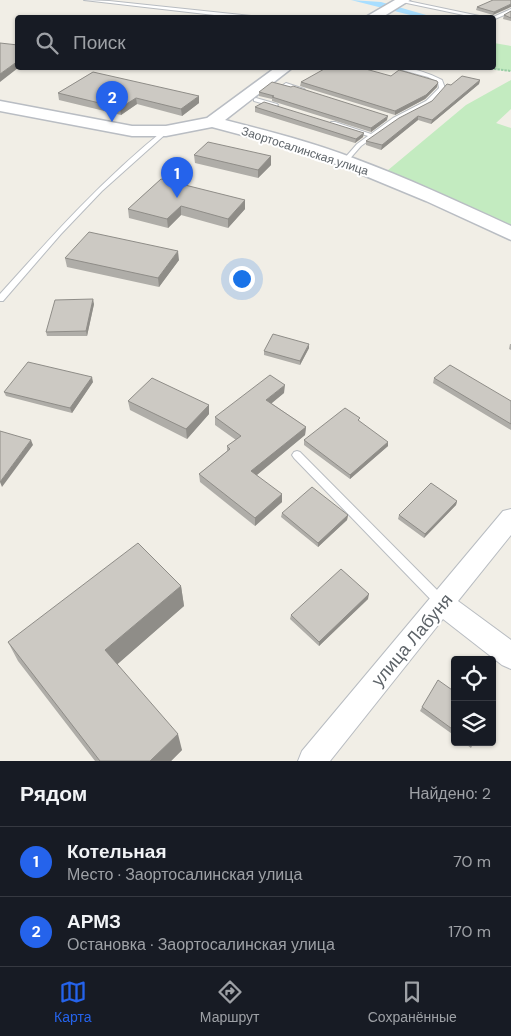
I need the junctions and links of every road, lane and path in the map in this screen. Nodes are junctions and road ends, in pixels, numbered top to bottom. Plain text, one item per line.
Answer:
1 (86, 0) edge
2 (400, 2) edge
3 (511, 10) edge
4 (223, 15) edge
5 (375, 15) edge
6 (471, 15) edge
7 (496, 17) edge
8 (496, 69) edge
9 (282, 70) edge
10 (405, 70) edge
11 (511, 71) edge
12 (286, 85) edge
13 (304, 91) edge
14 (256, 100) dead end
15 (0, 106) edge
16 (284, 108) edge
17 (386, 117) edge
18 (322, 120) edge
19 (395, 120) junction
20 (212, 122) junction
21 (166, 131) junction
22 (373, 136) junction
23 (345, 162) junction
24 (511, 234) edge
25 (0, 298) edge
26 (297, 455) dead end
27 (511, 518) edge
28 (443, 604) junction
29 (511, 656) edge
30 (312, 761) edge

1 - 4 lane
2 - 5 street
2 - 6 lane
3 - 7 lane
8 - 11 path
9 - 20 street
10 - 19 lane
12 - 13 lane
14 - 16 lane
15 - 21 street, Заортосалинская улица
17 - 19 lane
18 - 22 lane
19 - 22 lane
20 - 21 street, Заортосалинская улица
20 - 23 street, Заортосалинская улица
21 - 25 lane
22 - 23 lane
23 - 24 street, Заортосалинская улица
26 - 28 lane
27 - 28 street, улица Лабуня
28 - 29 street
28 - 30 street, улица Лабуня

